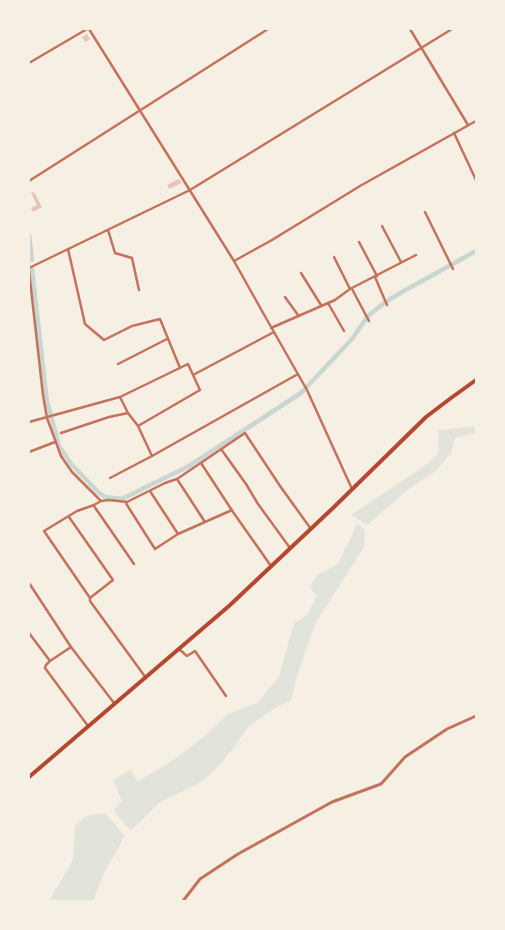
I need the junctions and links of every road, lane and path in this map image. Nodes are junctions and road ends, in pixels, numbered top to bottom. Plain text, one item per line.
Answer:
1 (88, 29) edge
2 (268, 29) edge
3 (410, 29) edge
4 (452, 29) edge
5 (421, 48) junction
6 (29, 63) edge
7 (139, 110) junction
8 (476, 121) edge
9 (468, 125) junction
10 (454, 133) junction
11 (476, 180) edge
12 (29, 181) edge
13 (190, 190) junction
14 (425, 212) dead end
15 (382, 226) dead end
16 (108, 230) junction
17 (359, 242) dead end
18 (68, 249) junction
19 (416, 255) dead end
20 (334, 257) dead end
21 (234, 260) junction
22 (401, 262) junction
23 (453, 269) dead end
24 (29, 270) edge
25 (301, 273) dead end
26 (376, 276) junction
27 (351, 289) junction
28 (139, 290) dead end
29 (285, 297) dead end
30 (328, 303) junction
31 (387, 305) dead end
32 (321, 306) junction
33 (298, 316) junction
34 (369, 321) dead end
35 (271, 328) junction
36 (344, 331) dead end
37 (274, 332) junction
38 (168, 339) junction
39 (118, 364) dead end
40 (180, 368) junction
41 (298, 374) junction
42 (193, 375) junction
43 (476, 380) edge
44 (120, 397) junction
45 (128, 413) junction
46 (47, 418) junction
47 (29, 422) edge
48 (138, 426) junction
49 (61, 433) dead end
50 (55, 442) junction
51 (221, 449) junction
52 (29, 452) edge
53 (152, 456) junction
54 (201, 463) junction
55 (110, 478) dead end
56 (177, 479) junction
57 (352, 489) junction
58 (150, 491) junction
59 (101, 501) junction
60 (127, 502) junction
61 (94, 505) junction
62 (232, 510) junction
63 (69, 517) junction
64 (205, 522) junction
65 (311, 529) junction
66 (178, 534) junction
67 (290, 548) junction
68 (134, 564) dead end
69 (271, 566) junction
70 (29, 583) edge
71 (90, 598) junction
72 (29, 633) edge
73 (71, 646) junction
74 (179, 650) junction
75 (50, 661) junction
76 (146, 678) junction
77 (226, 696) dead end
78 (114, 704) junction
79 (476, 716) edge
80 (88, 727) junction
81 (30, 774) edge
82 (183, 901) edge

1 - 6 street
1 - 7 street
2 - 7 street
3 - 5 street
4 - 5 street
5 - 9 street
5 - 13 street
7 - 12 street
7 - 13 street
8 - 9 street
9 - 10 street
10 - 11 street
10 - 21 street
13 - 16 street
13 - 21 street
14 - 23 street
15 - 22 street
16 - 18 street
16 - 28 street
17 - 26 street
18 - 24 street
18 - 38 street
19 - 22 street
20 - 27 street
21 - 35 street
22 - 26 street
24 - 46 street
25 - 32 street
26 - 27 street
26 - 31 street
27 - 30 street
27 - 34 street
29 - 33 street
30 - 32 street
30 - 36 street
32 - 33 street
33 - 35 street
35 - 37 street
37 - 41 street
37 - 42 street
38 - 39 street
38 - 40 street
40 - 42 street
40 - 44 street
41 - 53 street
41 - 57 street
42 - 48 street
43 - 57 highway
44 - 45 street
44 - 46 street
45 - 48 street
45 - 49 street
46 - 47 street
46 - 50 street
48 - 53 street
50 - 52 street
50 - 59 street
51 - 54 street
51 - 65 street
51 - 67 street
53 - 55 street
54 - 56 street
54 - 62 street
56 - 58 street
56 - 64 street
57 - 65 highway
58 - 60 street
58 - 66 street
59 - 60 street
59 - 61 street
60 - 66 street
61 - 63 street
61 - 68 street
62 - 64 street
62 - 69 street
63 - 71 street
63 - 71 street
64 - 66 street
65 - 67 highway
67 - 69 highway
69 - 74 highway
70 - 73 street
71 - 76 street
72 - 75 street
73 - 75 street
73 - 78 street
74 - 76 highway
74 - 77 street
75 - 80 street
76 - 78 highway
78 - 80 highway
79 - 82 street
80 - 81 highway

